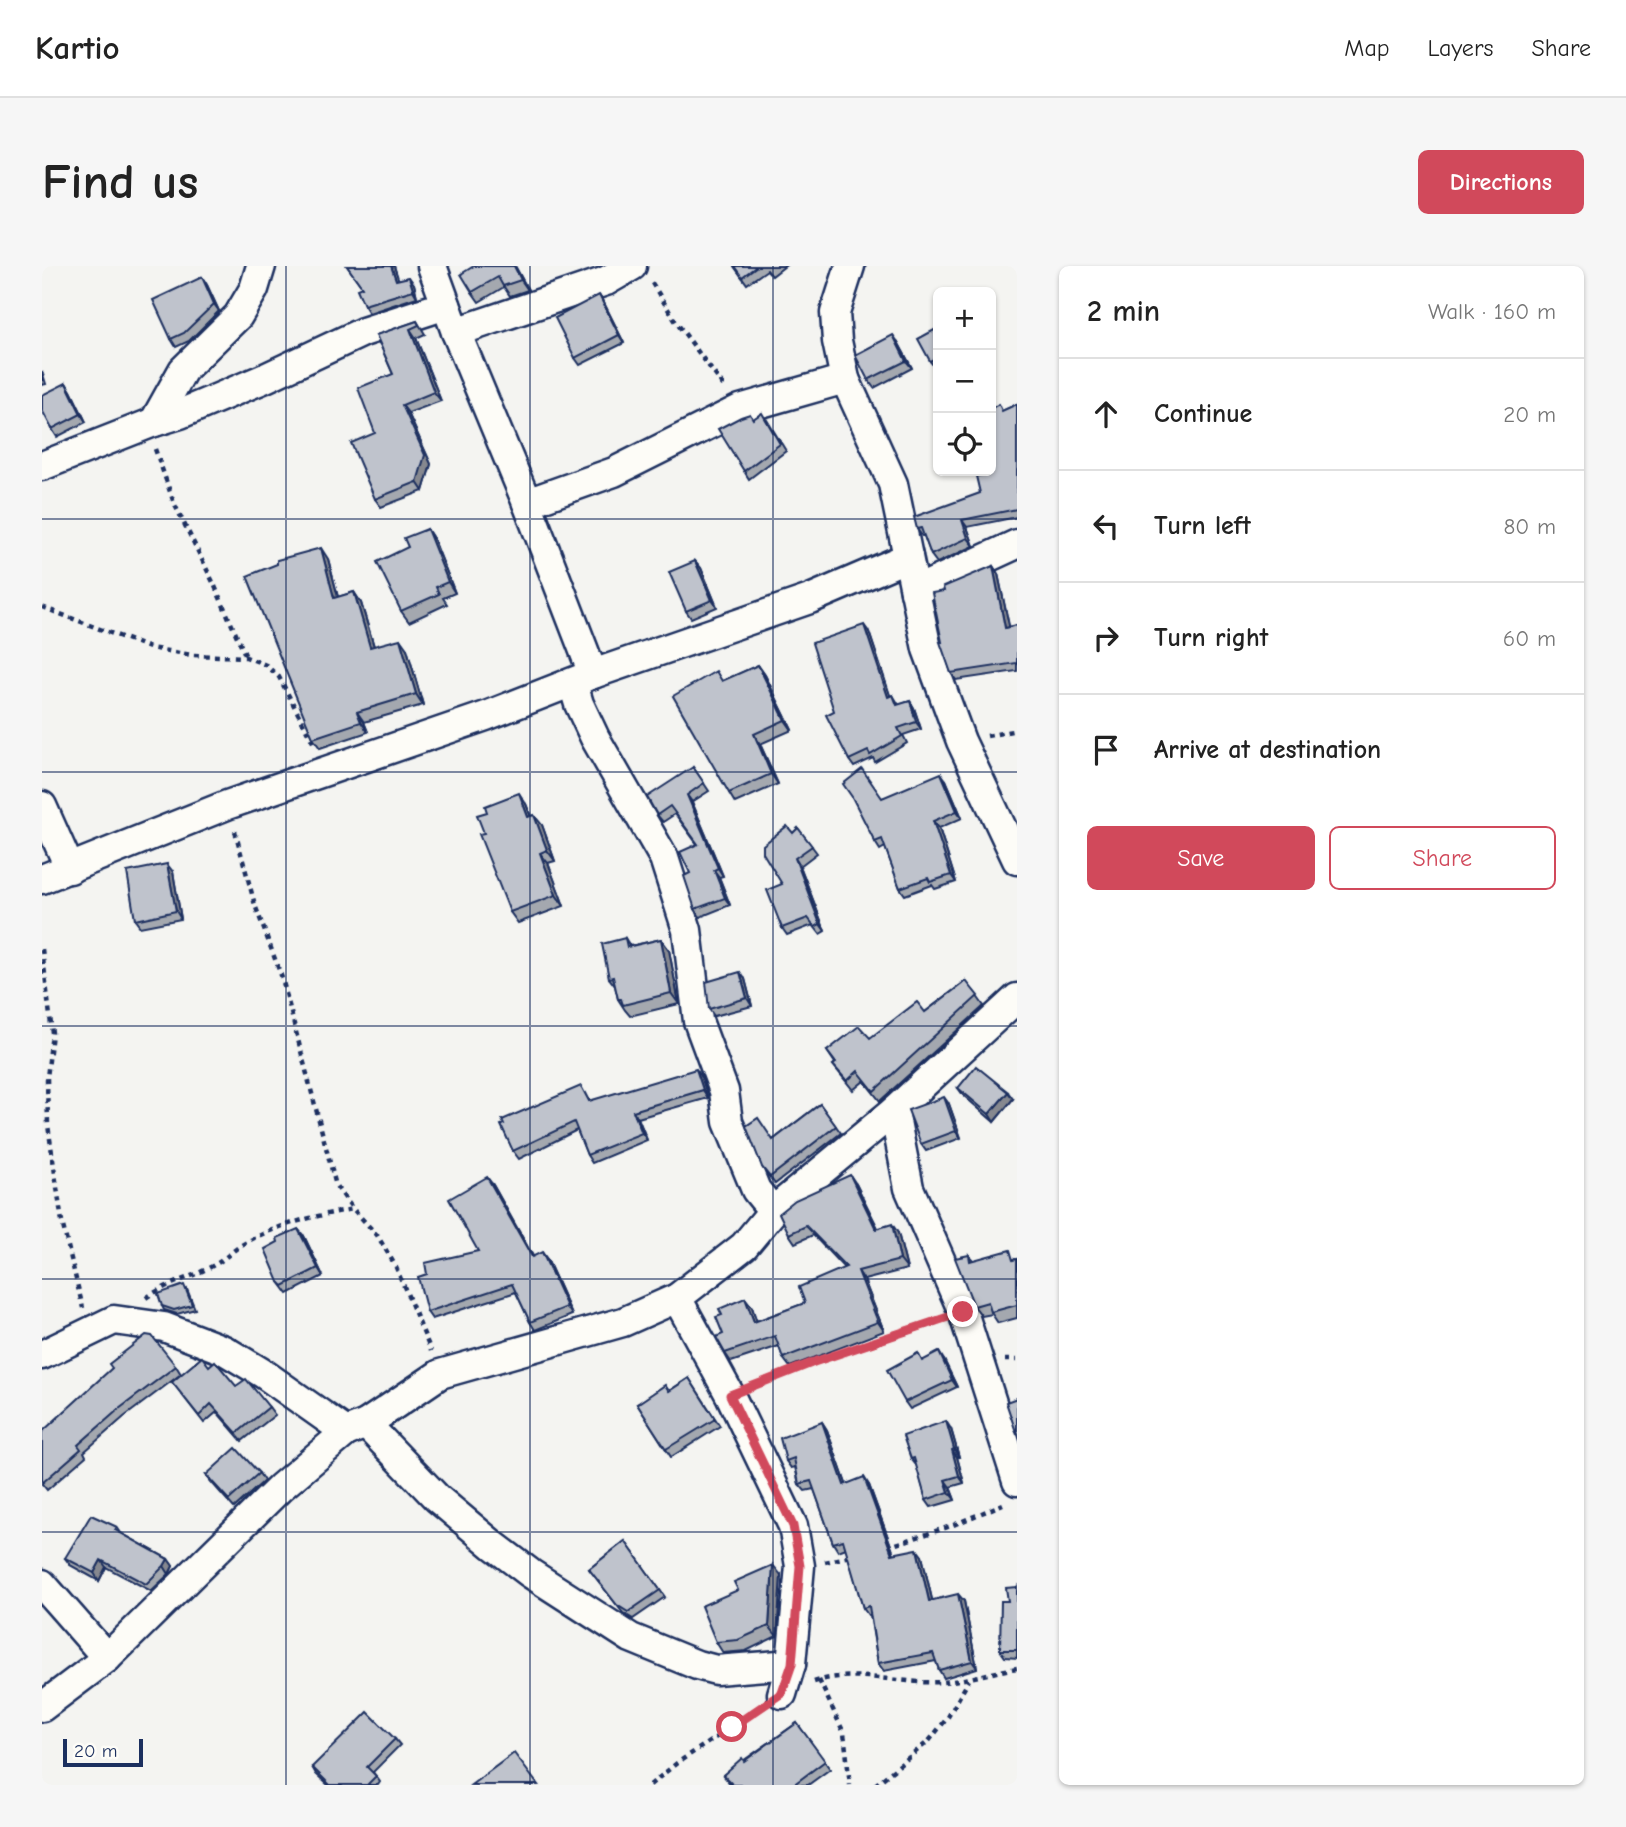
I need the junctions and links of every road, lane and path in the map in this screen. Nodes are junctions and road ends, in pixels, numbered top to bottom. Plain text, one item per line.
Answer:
1 (261, 266) edge
2 (432, 266) edge
3 (850, 266) edge
4 (640, 272) edge
5 (446, 305) junction
6 (456, 332) junction
7 (845, 379) junction
8 (740, 409) junction
9 (152, 423) junction
10 (42, 466) edge
11 (527, 503) junction
12 (1017, 544) edge
13 (908, 557) junction
14 (915, 591) junction
15 (42, 607) edge
16 (246, 657) junction
17 (583, 679) junction
18 (327, 769) junction
19 (227, 804) junction
20 (42, 806) edge
21 (1017, 860) edge
22 (70, 869) junction
23 (42, 879) edge
24 (42, 948) edge
25 (1017, 998) edge
26 (894, 1111) junction
27 (353, 1209) junction
28 (773, 1210) junction
29 (677, 1298) junction
30 (963, 1312) junction
31 (102, 1326) junction
32 (42, 1355) edge
33 (440, 1374) junction
34 (730, 1395) junction
35 (356, 1428) junction
36 (1011, 1492) edge
37 (886, 1547) edge
38 (862, 1553) edge
39 (800, 1566) junction
40 (42, 1584) edge
41 (107, 1658) junction
42 (792, 1664) junction
43 (1017, 1668) edge
44 (970, 1679) junction
45 (819, 1681) junction
46 (782, 1693) junction
47 (42, 1707) edge
48 (650, 1785) edge
49 (850, 1785) edge
50 (875, 1785) edge

1 - 9 street
2 - 5 street
3 - 7 street
4 - 6 street
4 - 8 path
5 - 6 street
5 - 9 street
6 - 11 street
7 - 8 street
7 - 13 street
8 - 11 street
9 - 10 street
9 - 16 path
11 - 17 street
12 - 14 street
13 - 14 street
13 - 17 street
14 - 21 street
15 - 16 path
16 - 18 path
17 - 18 street
17 - 28 street
18 - 19 street
19 - 22 street
19 - 27 path
20 - 22 street
22 - 23 street
24 - 31 path
25 - 26 street
26 - 28 street
26 - 30 street
27 - 31 path
27 - 33 path
28 - 29 street
29 - 33 street
29 - 34 street
30 - 34 path
30 - 36 street
31 - 32 street
31 - 35 street
33 - 35 street
34 - 39 street
35 - 41 street
35 - 42 street
36 - 37 path
38 - 39 path
39 - 42 street
40 - 41 street
41 - 47 street
42 - 46 street
43 - 44 path
44 - 45 path
44 - 50 path
45 - 46 path
45 - 49 path
46 - 48 path

